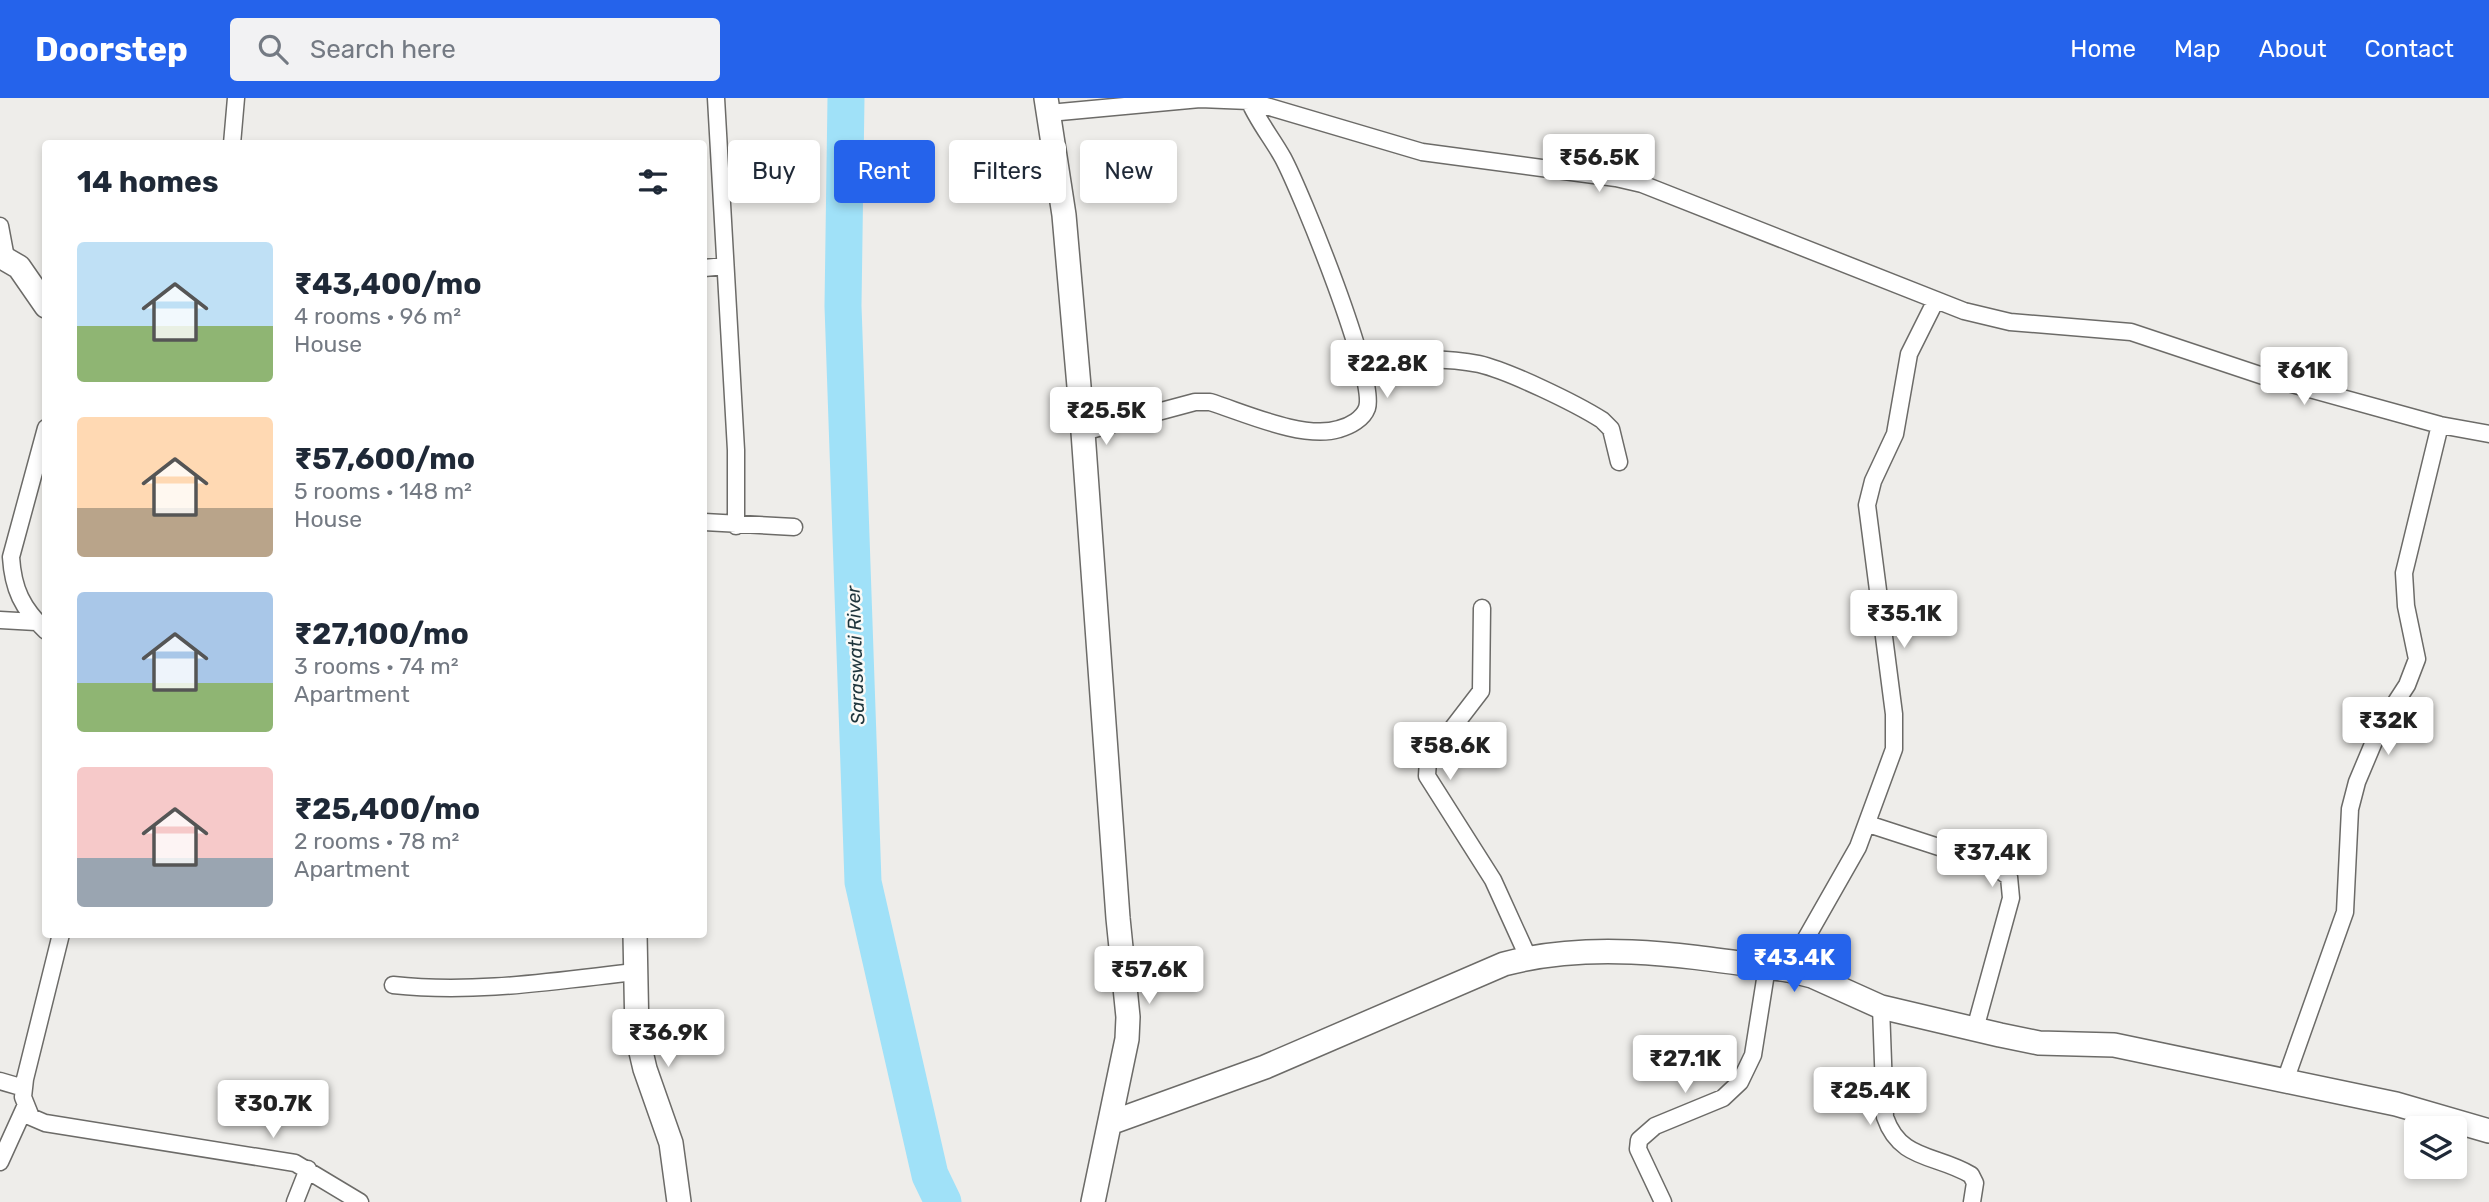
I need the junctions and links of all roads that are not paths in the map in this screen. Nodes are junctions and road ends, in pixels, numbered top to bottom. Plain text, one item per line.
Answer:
1 (236, 98) edge
2 (716, 98) edge
3 (1248, 100) edge
4 (1048, 105) edge
5 (232, 140) edge
6 (0, 226) edge
7 (3, 257) edge
8 (725, 266) junction
9 (707, 268) edge
10 (42, 300) edge
11 (1936, 300) junction
12 (1360, 364) junction
13 (2440, 425) junction
14 (1083, 432) junction
15 (2489, 434) edge
16 (42, 443) edge
17 (1619, 462) dead end
18 (707, 522) edge
19 (736, 526) junction
20 (794, 527) dead end
21 (1482, 608) dead end
22 (0, 620) edge
23 (41, 627) edge
24 (1868, 824) junction
25 (60, 938) edge
26 (635, 938) edge
27 (1528, 957) junction
28 (1777, 968) junction
29 (635, 972) junction
30 (393, 985) dead end
31 (1881, 1007) junction
32 (1975, 1029) junction
33 (2285, 1081) junction
34 (0, 1082) edge
35 (24, 1088) junction
36 (25, 1107) junction
37 (1110, 1123) junction
38 (2489, 1131) edge
39 (0, 1162) edge
40 (308, 1169) junction
41 (1977, 1200) edge
42 (295, 1202) edge
43 (360, 1202) edge
44 (679, 1202) edge
45 (1093, 1202) edge
46 (1663, 1202) edge

1 - 5 street
2 - 8 street
3 - 4 street
3 - 11 street
3 - 12 street
4 - 14 street
6 - 7 street
7 - 10 street
8 - 9 street
8 - 19 street
11 - 13 street
11 - 24 street
12 - 14 street
12 - 17 street
13 - 15 street
13 - 33 street
14 - 37 street
16 - 23 street
18 - 19 street
19 - 20 street
21 - 27 street
22 - 23 street
24 - 28 street
24 - 32 street
25 - 35 street
26 - 29 street
27 - 28 street
27 - 37 street
28 - 31 street
28 - 46 street
29 - 30 street
29 - 44 street
31 - 32 street
31 - 41 street
32 - 33 street
33 - 38 street
34 - 35 street
35 - 36 street
36 - 39 street
36 - 40 street
37 - 45 street
40 - 42 street
40 - 43 street

